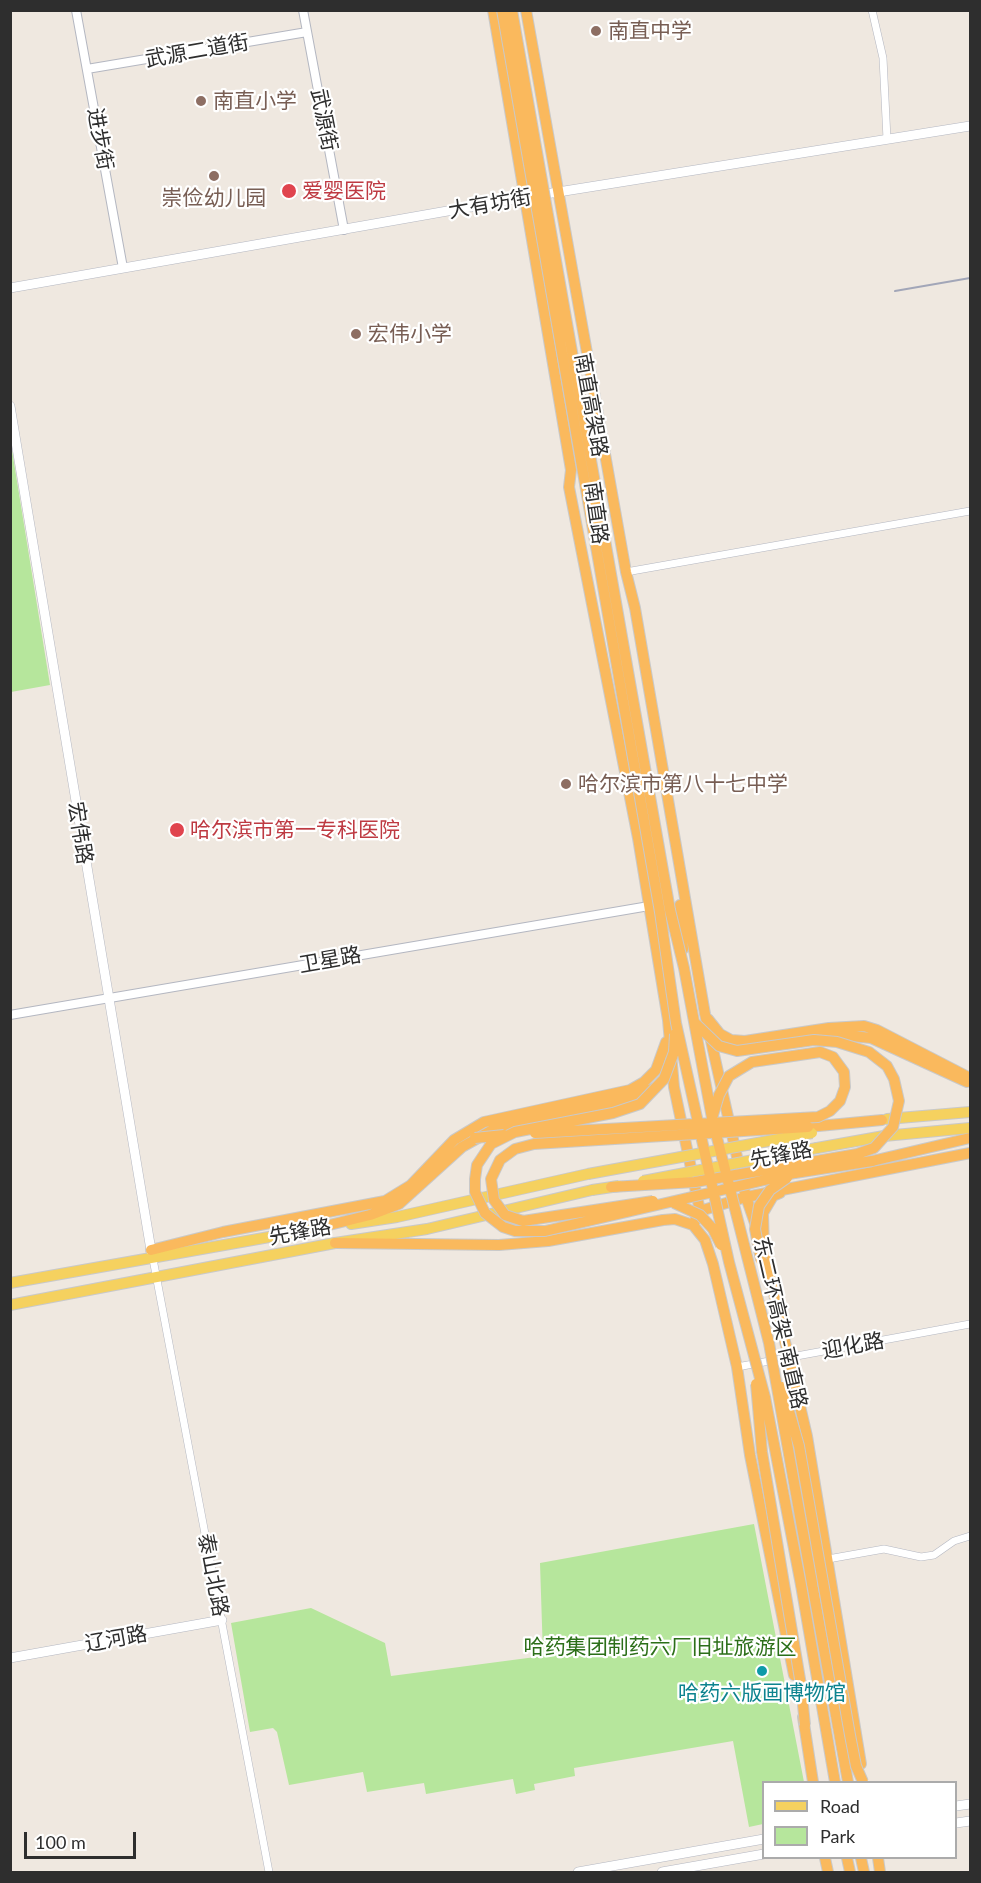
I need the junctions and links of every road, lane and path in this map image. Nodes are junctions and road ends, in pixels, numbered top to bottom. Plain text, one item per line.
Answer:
1 (76, 10) edge
2 (303, 10) edge
3 (494, 10) edge
4 (502, 10) edge
5 (512, 10) edge
6 (526, 10) edge
7 (872, 10) edge
8 (307, 32) junction
9 (87, 69) junction
10 (970, 126) edge
11 (887, 139) junction
12 (558, 192) junction
13 (527, 197) junction
14 (344, 230) junction
15 (123, 268) junction
16 (10, 288) edge
17 (10, 406) edge
18 (569, 487) junction
19 (970, 511) edge
20 (626, 572) junction
21 (635, 608) junction
22 (650, 906) junction
23 (665, 911) junction
24 (684, 968) junction
25 (668, 974) junction
26 (108, 998) junction
27 (705, 1014) junction
28 (10, 1015) edge
29 (693, 1021) junction
30 (672, 1022) junction
31 (814, 1040) junction
32 (970, 1078) edge
33 (970, 1083) edge
34 (658, 1087) junction
35 (970, 1112) edge
36 (712, 1118) junction
37 (882, 1120) joint
38 (970, 1128) edge
39 (810, 1130) junction
40 (475, 1138) junction
41 (970, 1138) edge
42 (970, 1153) edge
43 (795, 1173) junction
44 (611, 1187) junction
45 (792, 1188) junction
46 (746, 1197) junction
47 (700, 1211) junction
48 (693, 1225) junction
49 (314, 1229) junction
50 (335, 1243) junction
51 (152, 1254) junction
52 (763, 1256) junction
53 (729, 1262) junction
54 (157, 1278) junction
55 (10, 1283) edge
56 (10, 1305) edge
57 (970, 1324) edge
58 (769, 1343) junction
59 (753, 1350) junction
60 (787, 1352) junction
61 (736, 1367) junction
62 (970, 1536) edge
63 (828, 1559) junction
64 (221, 1617) junction
65 (10, 1652) edge
66 (10, 1658) edge
67 (804, 1725) junction
68 (813, 1781) edge
69 (835, 1781) edge
70 (848, 1781) edge
71 (863, 1781) edge
72 (863, 1781) edge
73 (762, 1839) edge
74 (762, 1854) edge
75 (269, 1872) edge
76 (578, 1872) edge
77 (662, 1872) edge

1 - 9 street, 进步街
2 - 8 street, 武源街
3 - 13 highway, 南直路
4 - 23 highway, 南直高架路, bridge
5 - 23 highway, 南直高架路, bridge
6 - 12 highway, 南直路
7 - 11 street
8 - 9 street, 武源二道街
8 - 14 street, 武源街
9 - 15 street, 进步街
10 - 11 main road, 大有坊街
11 - 12 main road, 大有坊街
12 - 13 main road, 大有坊街
12 - 20 highway, 南直路
13 - 14 main road, 大有坊街
13 - 18 highway, 南直路
14 - 15 main road, 大有坊街
15 - 16 main road, 大有坊街
17 - 26 main road, 宏伟路
18 - 22 highway, 南直路
18 - 25 highway, bridge
19 - 20 street
20 - 21 highway, 南直路
21 - 24 highway, bridge
21 - 27 highway, 南直路
22 - 26 street, 卫星路
22 - 30 highway, 南直路
23 - 24 highway, 东二环高架-南直路, bridge
23 - 25 highway, 东二环高架-南直路, bridge
24 - 29 highway, 东二环高架-南直路, bridge
25 - 30 highway, 东二环高架-南直路, bridge
26 - 28 street, 卫星路
26 - 51 main road, 宏伟路
27 - 30 street
27 - 32 highway
27 - 46 highway, 南直路
29 - 31 highway, bridge
29 - 36 highway, 东二环高架-南直路, bridge
30 - 34 highway, bridge
30 - 47 highway
30 - 51 highway
30 - 53 highway, 东二环高架-南直路, bridge
31 - 33 highway, bridge
31 - 44 highway, bridge
34 - 40 highway, bridge
34 - 43 highway, bridge
35 - 37 main road
36 - 40 highway, bridge
36 - 58 highway, 东二环高架-南直路, bridge
37 - 39 highway
38 - 44 main road, 先锋路, bridge
39 - 49 main road, 先锋路, bridge
39 - 53 highway, bridge
40 - 49 highway
41 - 43 highway, bridge
42 - 45 highway
43 - 52 highway, bridge
44 - 50 main road, 先锋路, bridge
45 - 46 highway
45 - 52 highway
46 - 47 highway
46 - 52 highway, 南直路
47 - 48 highway
48 - 50 highway
48 - 61 highway
49 - 51 main road, 先锋路
50 - 54 main road, 先锋路
51 - 54 street, 泰山北路
51 - 55 main road, 先锋路
52 - 60 highway
53 - 59 highway, 东二环高架-南直路, bridge
54 - 56 main road, 先锋路
54 - 64 street, 泰山北路
57 - 60 street, 迎化路
58 - 70 highway, 东二环高架-南直路, bridge
58 - 71 highway, bridge
59 - 67 highway, bridge
59 - 69 highway, 东二环高架-南直路, bridge
60 - 61 street, 迎化路
60 - 63 highway
61 - 67 highway
62 - 63 street
63 - 72 highway
64 - 65 main road, 辽河路
64 - 66 main road, 辽河路
64 - 75 street, 泰山北路
67 - 68 highway
73 - 76 main road
74 - 77 main road

